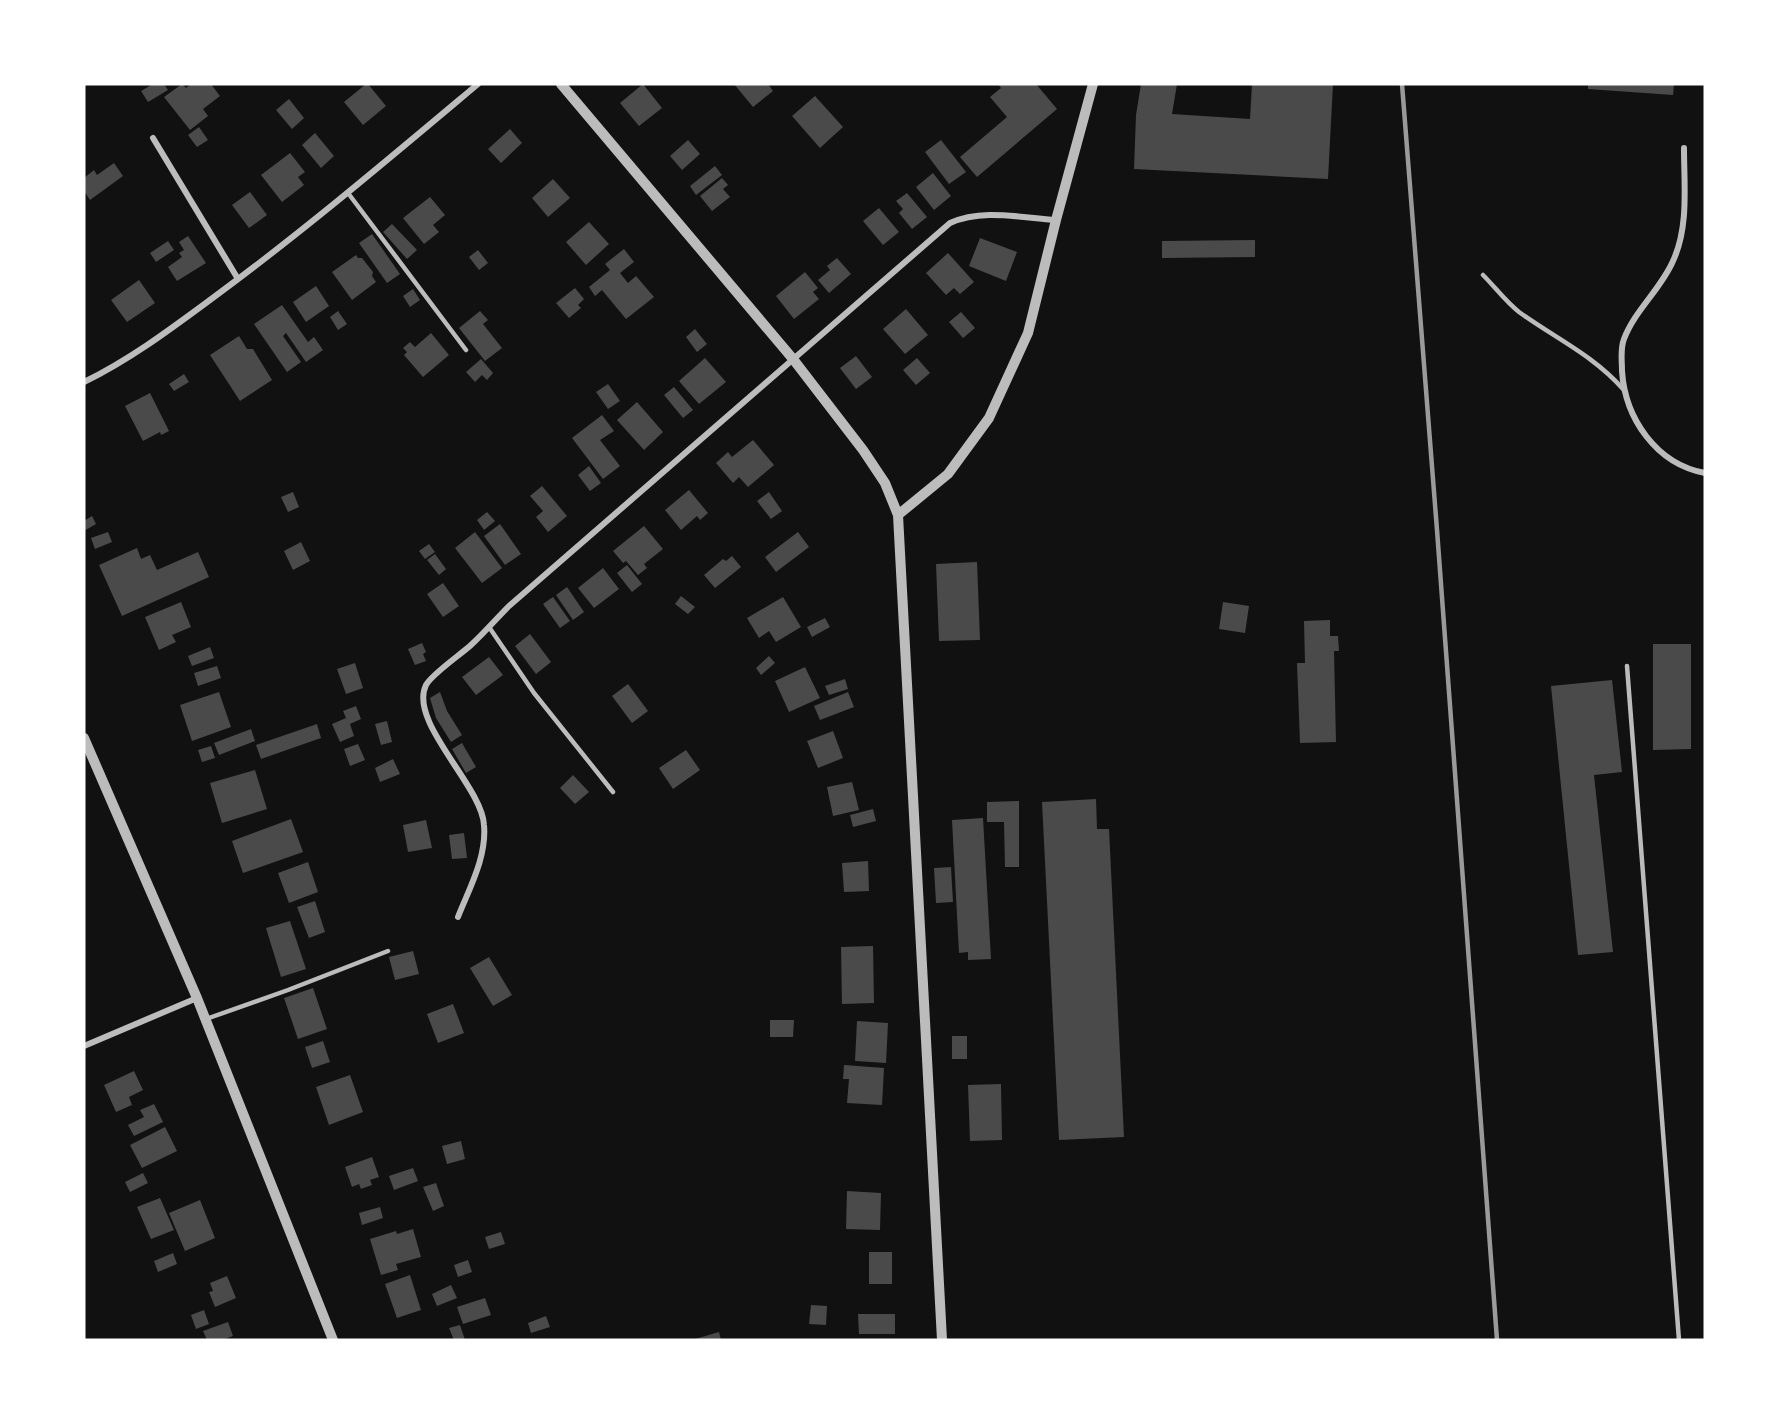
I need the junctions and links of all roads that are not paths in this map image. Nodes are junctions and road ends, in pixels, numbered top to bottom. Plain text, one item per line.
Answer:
1 (478, 84) edge
2 (561, 84) edge
3 (1093, 84) edge
4 (153, 138) dead end
5 (1684, 148) dead end
6 (348, 193) junction
7 (1056, 220) junction
8 (1483, 275) dead end
9 (238, 279) junction
10 (466, 350) dead end
11 (793, 359) junction
12 (84, 382) edge
13 (1623, 389) junction
14 (1705, 473) edge
15 (898, 514) junction
16 (489, 627) junction
17 (1627, 666) dead end
18 (84, 738) edge
19 (614, 792) dead end
20 (458, 917) dead end
21 (388, 951) dead end
22 (197, 998) junction
23 (206, 1019) junction
24 (84, 1046) edge
25 (333, 1340) edge
26 (942, 1340) edge
27 (1679, 1340) edge

1 - 6 street
2 - 11 street
3 - 7 street
4 - 9 street
5 - 13 street
6 - 9 street
6 - 10 lane
7 - 11 street
7 - 15 street
8 - 13 lane
9 - 12 street
11 - 15 street
11 - 16 street
13 - 14 street
15 - 26 street
16 - 19 lane
16 - 20 street
17 - 27 lane
18 - 22 street
21 - 23 lane
22 - 23 street
22 - 24 street
23 - 25 street

